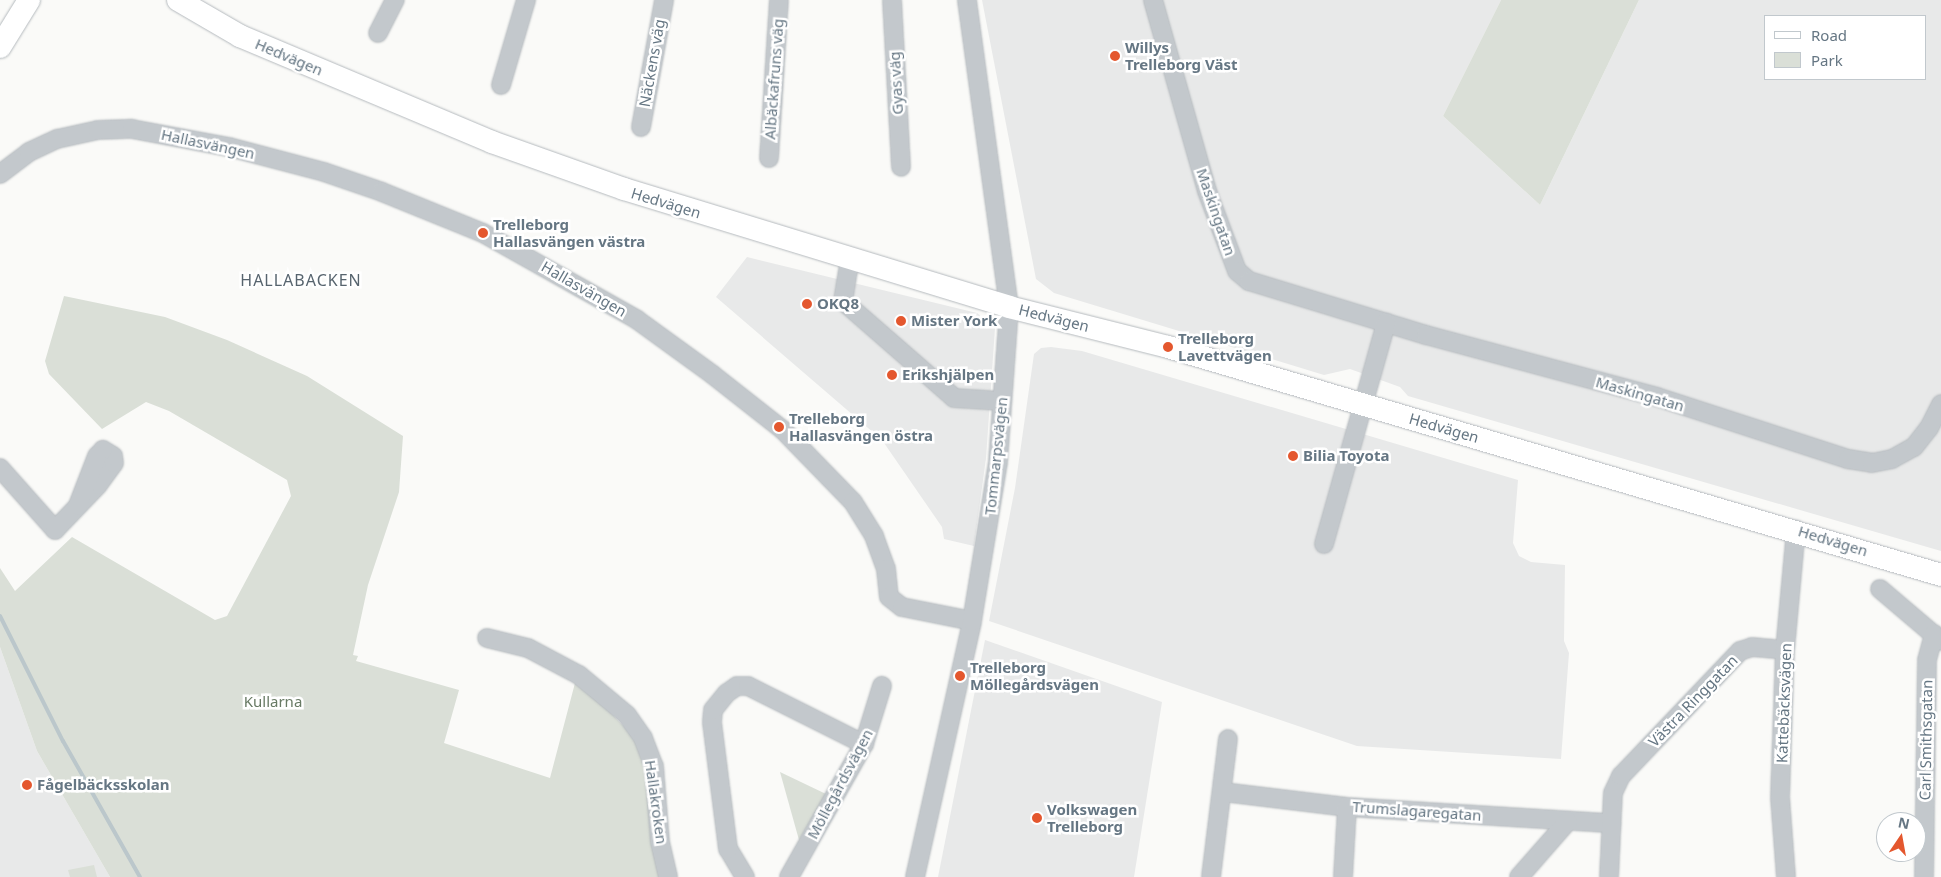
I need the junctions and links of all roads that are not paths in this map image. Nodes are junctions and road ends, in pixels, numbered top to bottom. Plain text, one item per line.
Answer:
1 (395, 0) edge
2 (526, 0) edge
3 (664, 0) edge
4 (778, 0) edge
5 (892, 0) edge
6 (967, 0) edge
7 (1153, 0) edge
8 (26, 2) edge
9 (180, 2) edge
10 (378, 33) dead end
11 (0, 48) edge
12 (501, 85) dead end
13 (641, 127) dead end
14 (769, 158) dead end
15 (901, 167) dead end
16 (0, 174) edge
17 (850, 258) junction
18 (1009, 307) junction
19 (1386, 323) junction
20 (1002, 401) junction
21 (1941, 404) edge
22 (1364, 405) junction
23 (0, 468) edge
24 (78, 505) dead end
25 (1796, 530) junction
26 (1324, 544) dead end
27 (1941, 575) edge
28 (1880, 589) dead end
29 (972, 621) junction
30 (487, 638) dead end
31 (1937, 638) edge
32 (1785, 650) junction
33 (882, 686) dead end
34 (1228, 739) dead end
35 (864, 744) junction
36 (1223, 792) junction
37 (1347, 807) junction
38 (1568, 821) junction
39 (1612, 823) junction
40 (668, 877) edge
41 (745, 877) edge
42 (789, 877) edge
43 (915, 877) edge
44 (1211, 877) edge
45 (1343, 877) edge
46 (1519, 877) edge
47 (1609, 877) edge
48 (1786, 877) edge
49 (1924, 877) edge

1 - 10 street
2 - 12 street
3 - 13 street, Näckens väg
4 - 14 street, Albäckafruns väg
5 - 15 street, Gyas väg
6 - 18 street, Tommarpsvägen
7 - 19 street, Maskingatan
8 - 11 main road
9 - 17 main road, Hedvägen
16 - 29 street, Hallasvängen
17 - 18 main road, Hedvägen
17 - 20 street
18 - 20 street, Tommarpsvägen
18 - 22 main road, Hedvägen
19 - 21 street, Maskingatan
19 - 22 street
20 - 29 street, Tommarpsvägen
22 - 25 main road, Hedvägen
22 - 26 street
23 - 24 street
25 - 27 main road, Hedvägen
25 - 32 street, Kattebäcksvägen
28 - 31 street
29 - 43 street, Tommarpsvägen
30 - 40 street, Hallakroken
31 - 49 street, Carl Smithsgatan
32 - 39 street, Västra Ringgatan
32 - 48 street, Kattebäcksvägen
33 - 35 street, Möllegårdsvägen
34 - 36 street
35 - 41 street
35 - 42 street, Möllegårdsvägen
36 - 37 street, Trumslagaregatan
36 - 44 street
37 - 38 street, Trumslagaregatan
37 - 45 street
38 - 39 street, Trumslagaregatan
38 - 46 street
39 - 47 street

